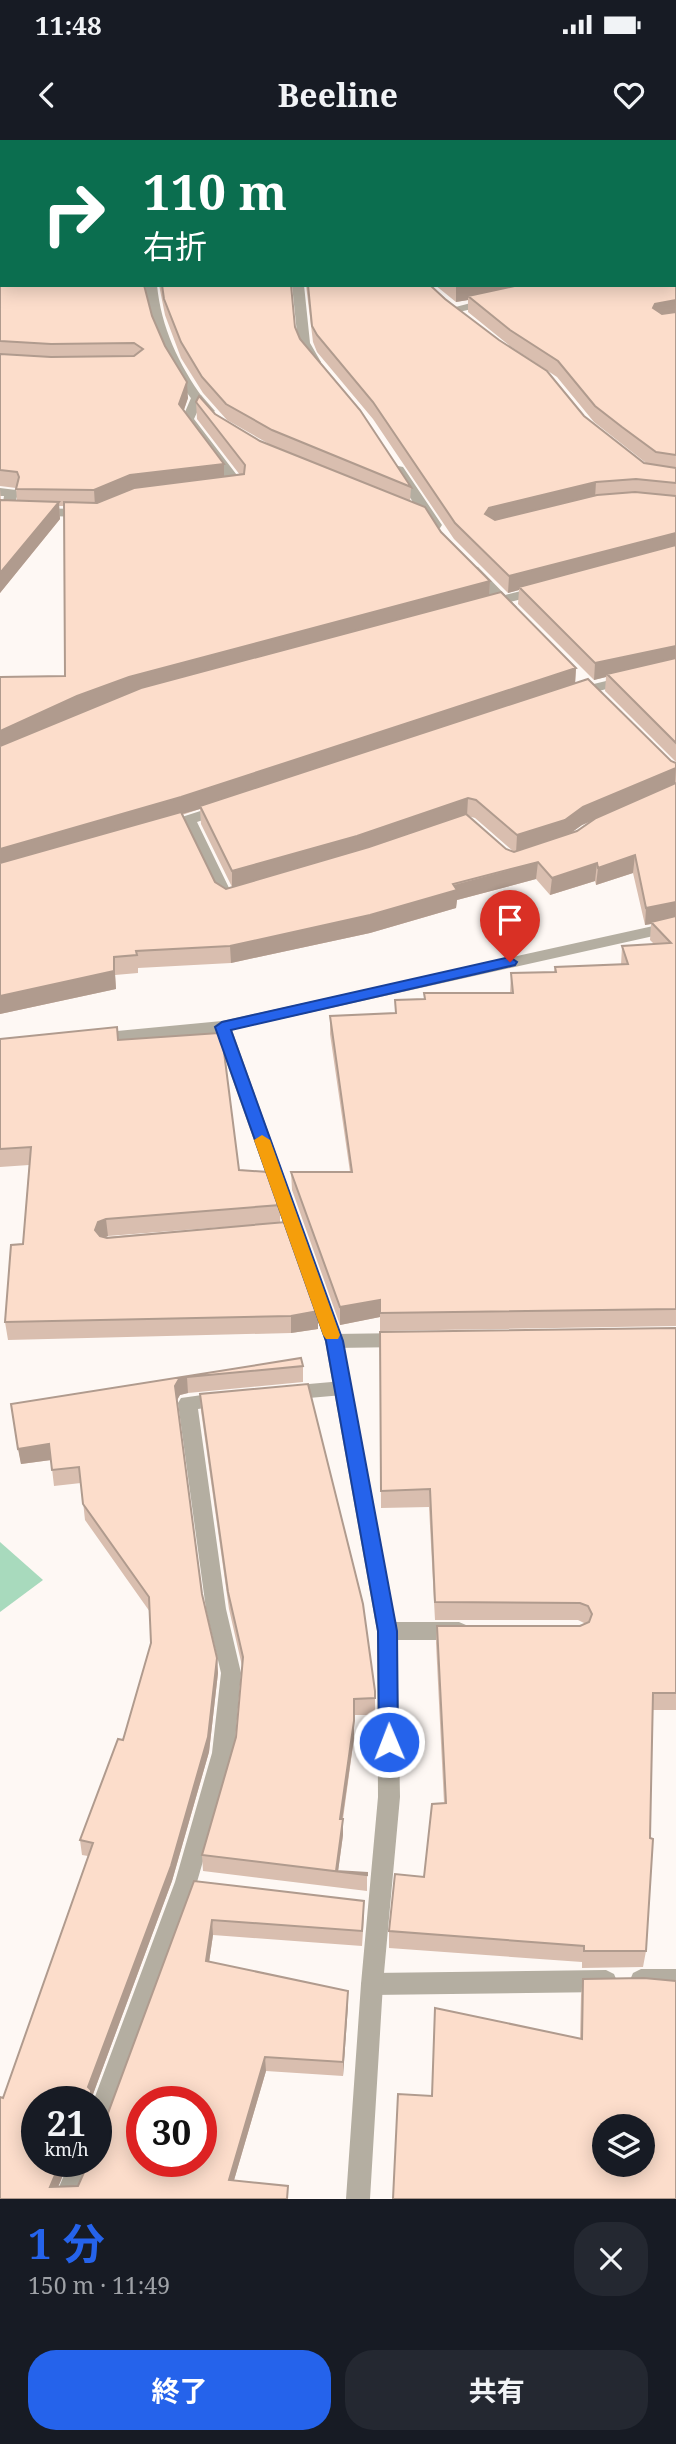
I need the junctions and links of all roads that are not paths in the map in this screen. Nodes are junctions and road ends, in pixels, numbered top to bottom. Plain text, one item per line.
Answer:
1 (151, 287) edge
2 (298, 287) edge
3 (504, 299) edge
4 (470, 323) edge
5 (321, 370) edge
6 (197, 398) junction
7 (221, 425) edge
8 (390, 458) edge
9 (211, 489) edge
10 (0, 492) edge
11 (408, 510) edge
12 (98, 513) edge
13 (430, 519) junction
14 (446, 541) edge
15 (466, 563) edge
16 (555, 586) edge
17 (502, 600) junction
18 (476, 607) edge
19 (521, 620) edge
20 (676, 667) edge
21 (585, 683) junction
22 (563, 696) edge
23 (608, 706) edge
24 (241, 803) edge
25 (188, 820) junction
26 (149, 831) edge
27 (251, 892) edge
28 (676, 926) edge
29 (222, 1027) junction
30 (83, 1040) edge
31 (416, 1340) edge
32 (334, 1341) junction
33 (343, 1388) junction
34 (265, 1395) edge
35 (239, 1398) edge
36 (387, 1631) junction
37 (483, 1632) edge
38 (186, 1882) junction
39 (214, 1885) edge
40 (352, 1902) edge
41 (379, 1905) junction
42 (676, 1980) edge
43 (372, 1984) junction
44 (111, 2086) edge
45 (75, 2177) edge
46 (66, 2199) edge
47 (358, 2199) edge

1 - 6 street
2 - 5 street
3 - 4 street
6 - 7 street
6 - 9 street
8 - 13 street
10 - 12 street
11 - 13 street
13 - 14 street
15 - 17 street
16 - 17 street
17 - 18 street
17 - 19 street
20 - 21 street
21 - 22 street
21 - 23 street
24 - 25 street
25 - 26 street
25 - 27 street
28 - 29 street
29 - 30 street
29 - 32 street
31 - 32 street
32 - 33 street
33 - 34 street
33 - 36 street
35 - 38 street
36 - 37 street
36 - 41 street
38 - 39 street
38 - 44 street
40 - 41 street
41 - 43 street
42 - 43 street
43 - 47 street
45 - 46 street

